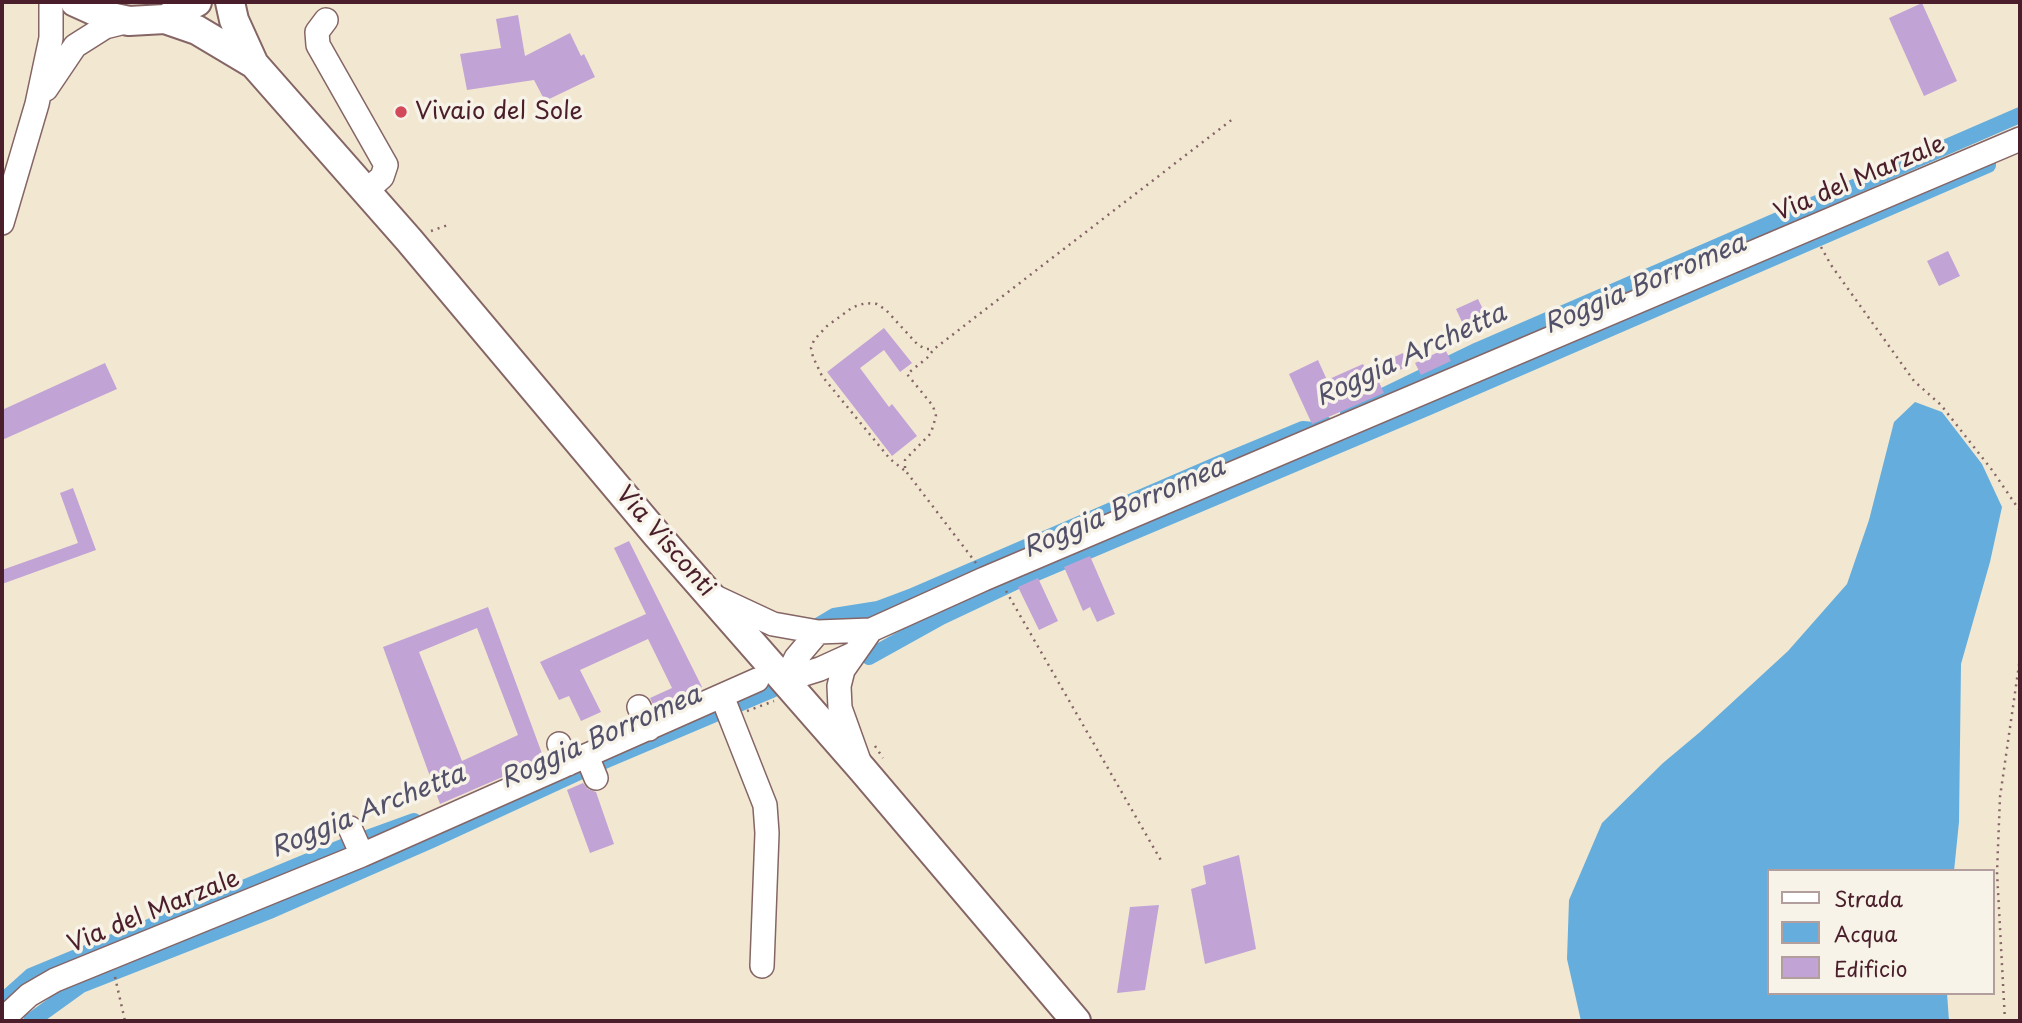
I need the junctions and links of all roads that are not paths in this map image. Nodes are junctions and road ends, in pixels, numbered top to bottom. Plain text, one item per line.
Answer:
1 (51, 2) edge
2 (75, 2) edge
3 (197, 2) edge
4 (230, 2) edge
5 (165, 19) junction
6 (326, 20) dead end
7 (129, 21) junction
8 (254, 64) junction
9 (37, 104) junction
10 (2020, 139) edge
11 (366, 191) junction
12 (2, 223) edge
13 (710, 595) junction
14 (871, 631) junction
15 (818, 632) junction
16 (853, 654) junction
17 (757, 680) dead end
18 (785, 680) junction
19 (717, 692) junction
20 (639, 707) dead end
21 (649, 729) junction
22 (571, 755) junction
23 (862, 769) junction
24 (596, 778) dead end
25 (350, 828) dead end
26 (362, 855) junction
27 (762, 966) dead end
28 (2, 1020) edge
29 (1076, 1021) edge

1 - 9 street
2 - 7 main road
3 - 5 main road
4 - 8 main road
5 - 7 main road
5 - 8 main road
6 - 11 street
7 - 9 street
8 - 11 main road, Via Visconti
9 - 12 street
10 - 14 street, Via del Marzale
11 - 13 main road, Via Visconti
13 - 15 street, Via del Marzale
13 - 18 main road, Via Visconti
14 - 15 street, Via del Marzale
14 - 16 street, Via del Marzale
15 - 18 street
16 - 18 street, Via del Marzale
16 - 23 street, Via del Marzale
17 - 19 street, Via del Marzale
18 - 23 main road, Via Visconti
19 - 21 street, Via del Marzale
19 - 27 street
20 - 21 street
21 - 22 street, Via del Marzale
22 - 24 street
22 - 26 street, Via del Marzale
23 - 29 main road, Via Visconti
25 - 26 street
26 - 28 street, Via del Marzale

